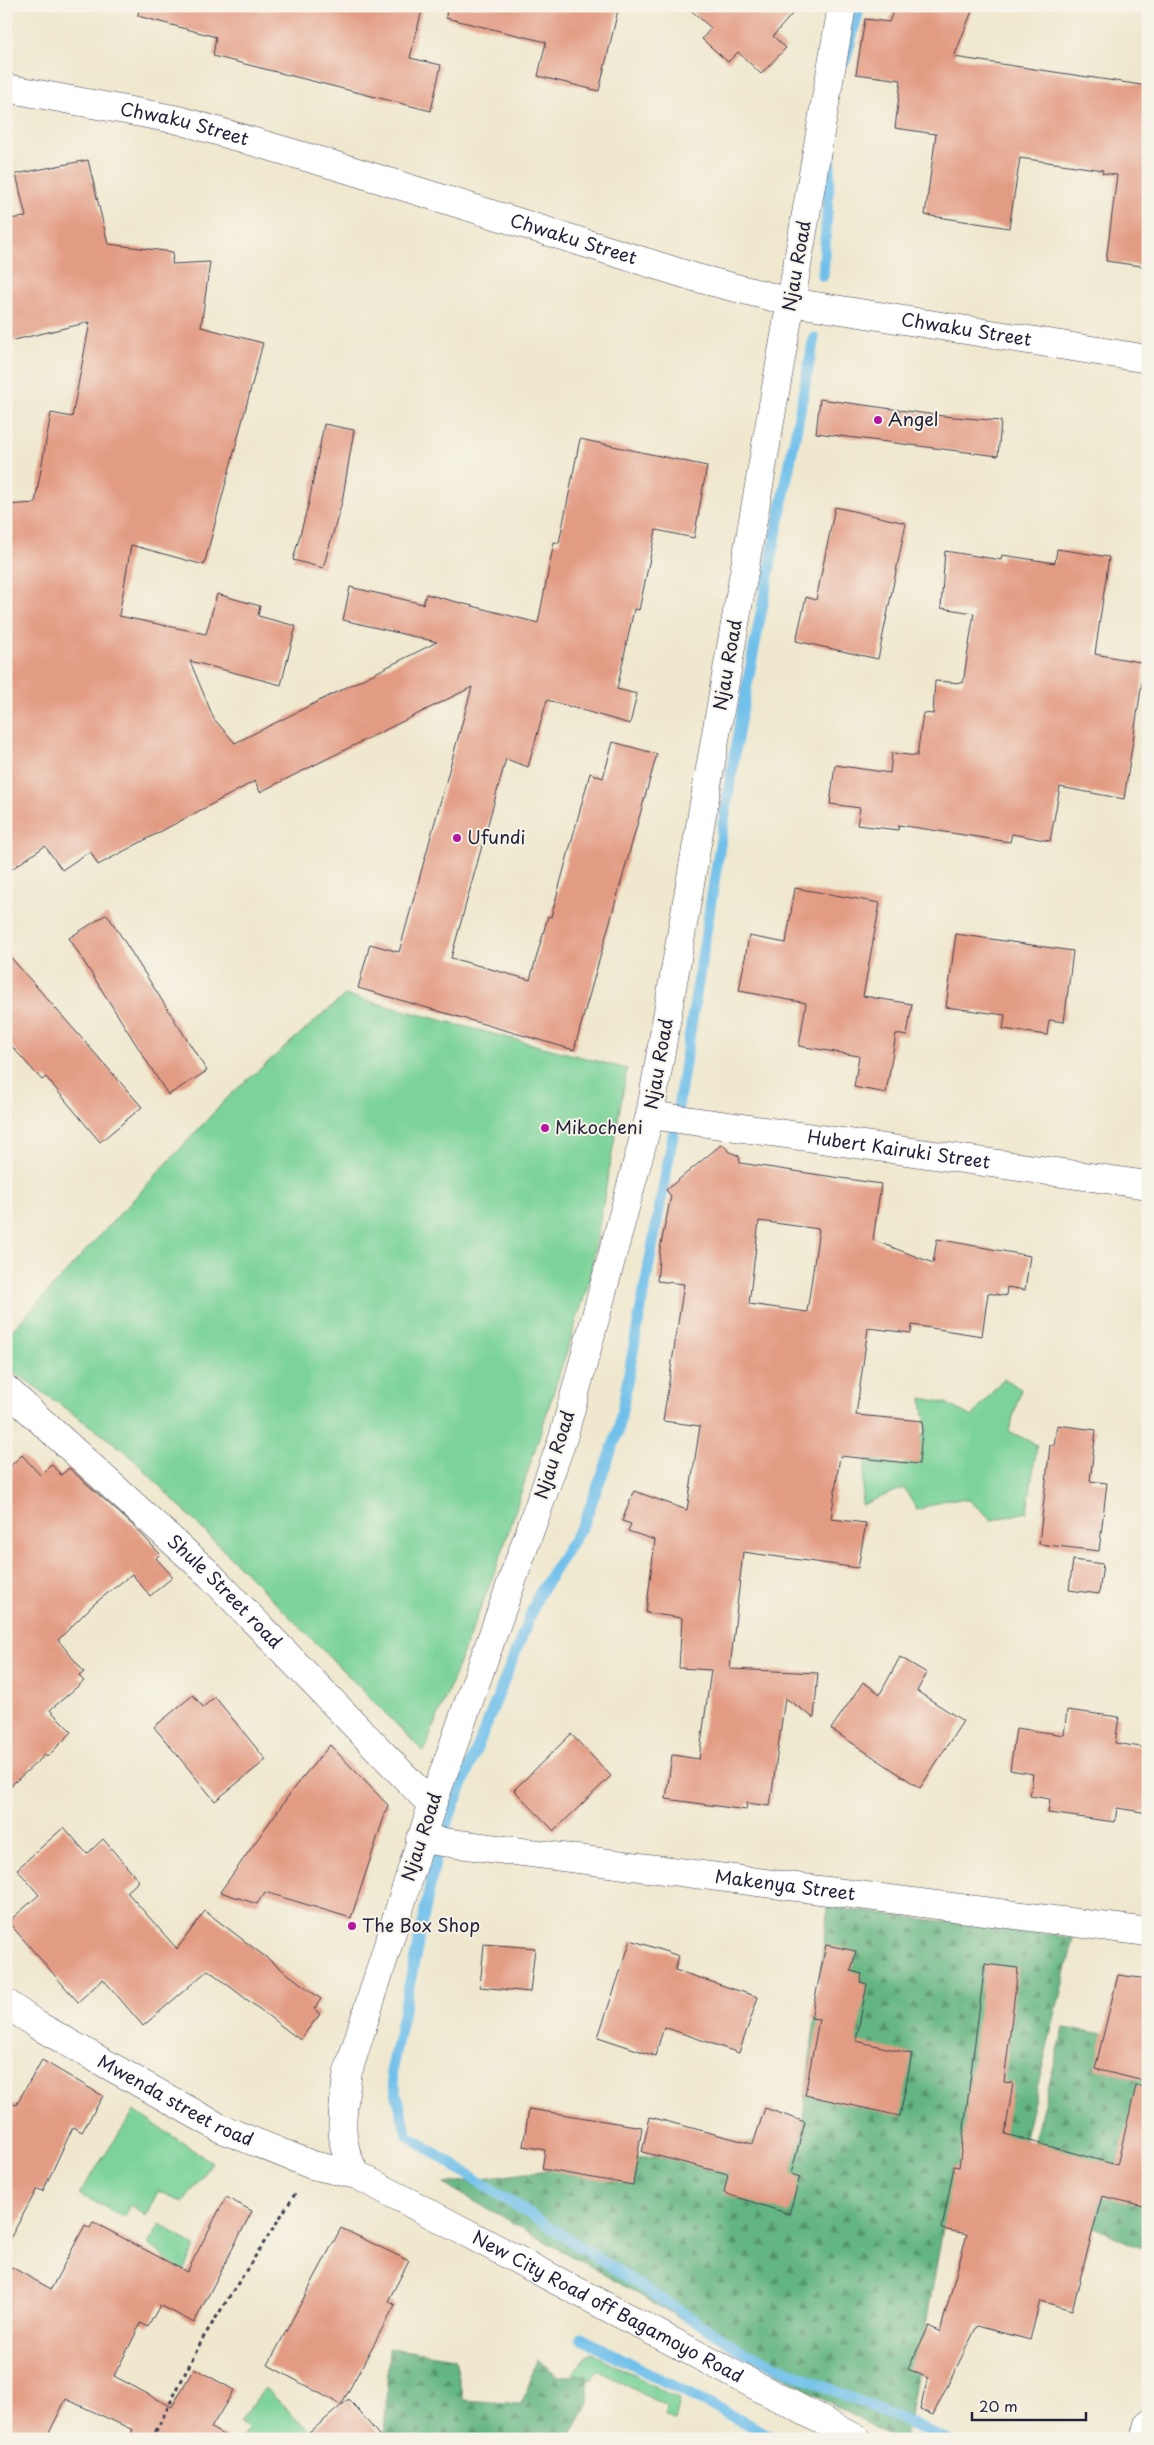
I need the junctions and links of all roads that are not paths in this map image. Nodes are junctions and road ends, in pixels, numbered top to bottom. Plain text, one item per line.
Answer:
1 (842, 6) edge
2 (6, 88) edge
3 (791, 302) junction
4 (1148, 359) edge
5 (650, 1115) junction
6 (1148, 1185) edge
7 (6, 1389) edge
8 (432, 1805) junction
9 (420, 1839) junction
10 (1148, 1932) edge
11 (6, 2002) edge
12 (357, 2176) junction
13 (1148, 2424) edge
14 (857, 2439) edge
15 (1144, 2439) edge

1 - 3 street, Njau Road
2 - 3 street, Chwaku Street
3 - 4 street, Chwaku Street
3 - 5 street, Njau Road
5 - 6 street, Hubert Kairuki Street
5 - 8 street, Njau Road
7 - 8 street, Shule Street road
8 - 9 street, Njau Road
9 - 10 street, Makenya Street
9 - 12 street, Njau Road
11 - 12 street, Mwenda street road
12 - 14 street, New City Road off Bagamoyo Road
13 - 15 street

